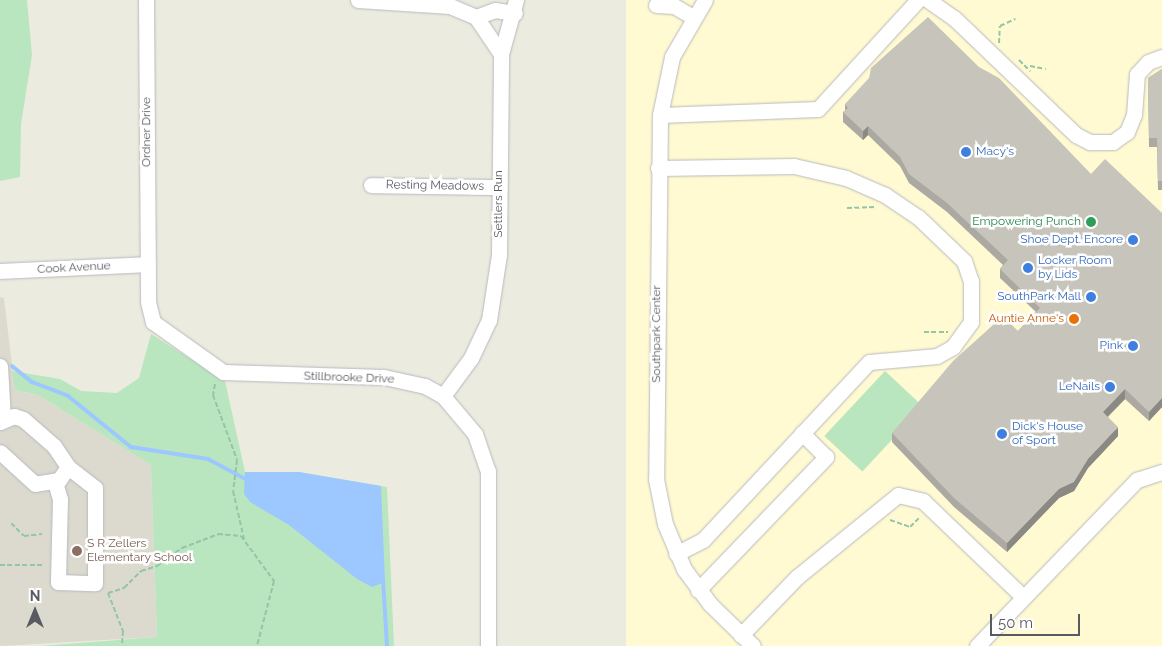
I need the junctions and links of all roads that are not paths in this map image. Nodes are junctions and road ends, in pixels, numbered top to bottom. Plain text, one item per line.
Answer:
1 (146, 0) edge
2 (358, 0) edge
3 (704, 0) edge
4 (918, 0) edge
5 (928, 0) edge
6 (656, 5) dead end
7 (515, 7) edge
8 (476, 17) junction
9 (693, 17) junction
10 (501, 54) junction
11 (1162, 57) edge
12 (660, 115) junction
13 (658, 168) junction
14 (371, 185) dead end
15 (499, 187) junction
16 (148, 264) junction
17 (0, 270) edge
18 (0, 366) edge
19 (443, 396) junction
20 (2, 420) edge
21 (802, 433) junction
22 (0, 452) edge
23 (68, 467) junction
24 (1162, 472) edge
25 (55, 482) junction
26 (676, 554) junction
27 (698, 590) junction
28 (1023, 598) junction
29 (741, 634) junction
30 (488, 646) edge
31 (753, 646) edge
32 (977, 646) edge

1 - 16 street, Ordner Drive
2 - 8 street
3 - 9 street, Southpark Center
4 - 12 street
5 - 11 street
6 - 9 street
7 - 8 street
7 - 10 street, Settlers Run
8 - 10 street
9 - 12 street, Southpark Center
10 - 15 street, Settlers Run
12 - 13 street, Southpark Center
13 - 21 street
13 - 26 street, Southpark Center
14 - 15 street, Resting Meadows
15 - 19 street, Settlers Run
16 - 17 street, Cook Avenue
16 - 19 street, Stillbrooke Drive
18 - 20 street
19 - 30 street, Stillbrooke Drive
20 - 23 street
21 - 26 street
21 - 27 street
22 - 25 street
23 - 25 street
23 - 25 street
24 - 28 street
26 - 27 street, Southpark Center
27 - 29 street, Southpark Center
28 - 29 street
28 - 32 street
29 - 31 street, Southpark Center

